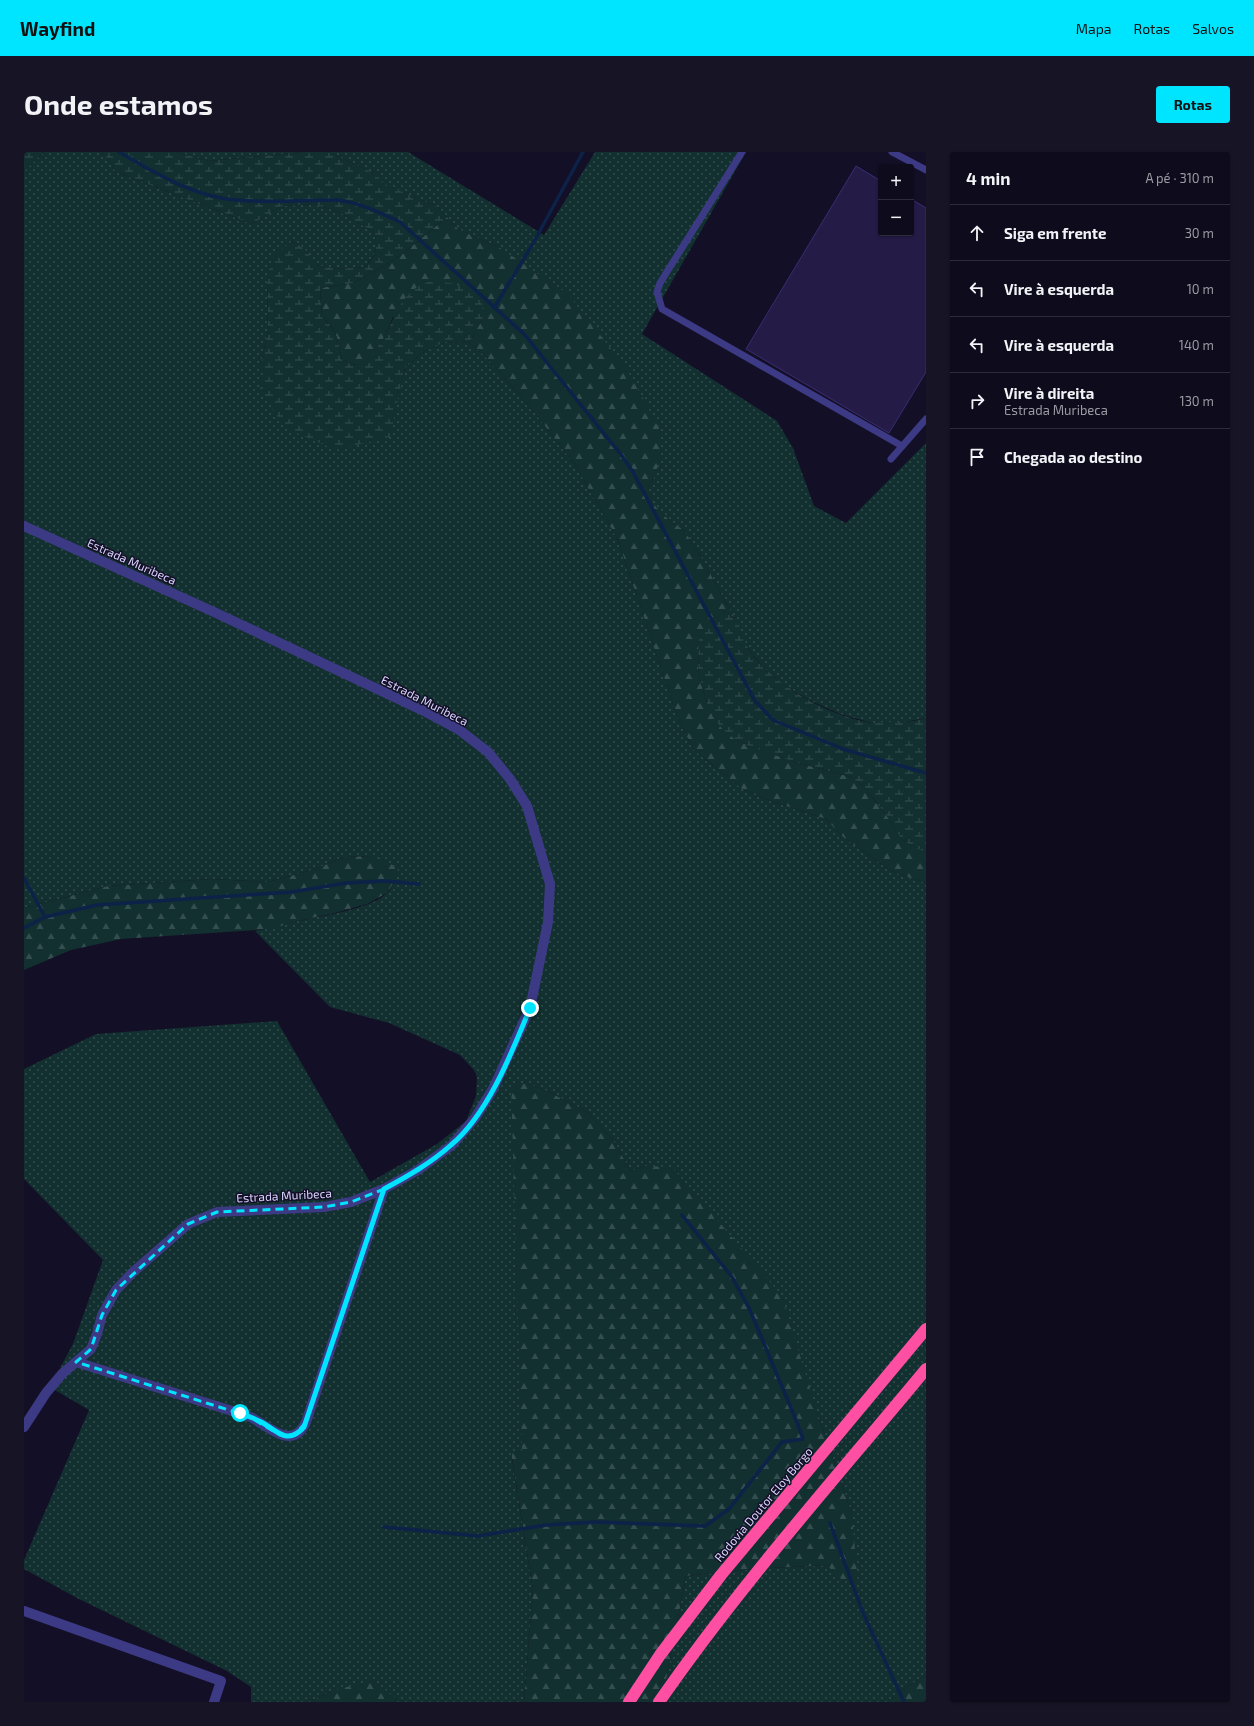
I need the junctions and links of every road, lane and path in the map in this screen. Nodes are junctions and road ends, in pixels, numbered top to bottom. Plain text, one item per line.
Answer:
1 (742, 152) edge
2 (892, 152) edge
3 (926, 170) edge
4 (926, 419) edge
5 (902, 446) junction
6 (891, 459) dead end
7 (24, 526) edge
8 (384, 1189) junction
9 (926, 1329) edge
10 (76, 1362) junction
11 (926, 1369) edge
12 (24, 1427) edge
13 (24, 1611) edge
14 (214, 1702) edge
15 (629, 1702) edge
16 (660, 1702) edge

1 - 5 lane
2 - 3 lane
4 - 5 lane
5 - 6 lane
7 - 8 street, Estrada Muribeca
8 - 10 street, Estrada Muribeca
8 - 10 street
9 - 15 highway, Rodovia Doutor Eloy Borgo
10 - 12 street, Estrada Muribeca
11 - 16 highway
13 - 14 street

